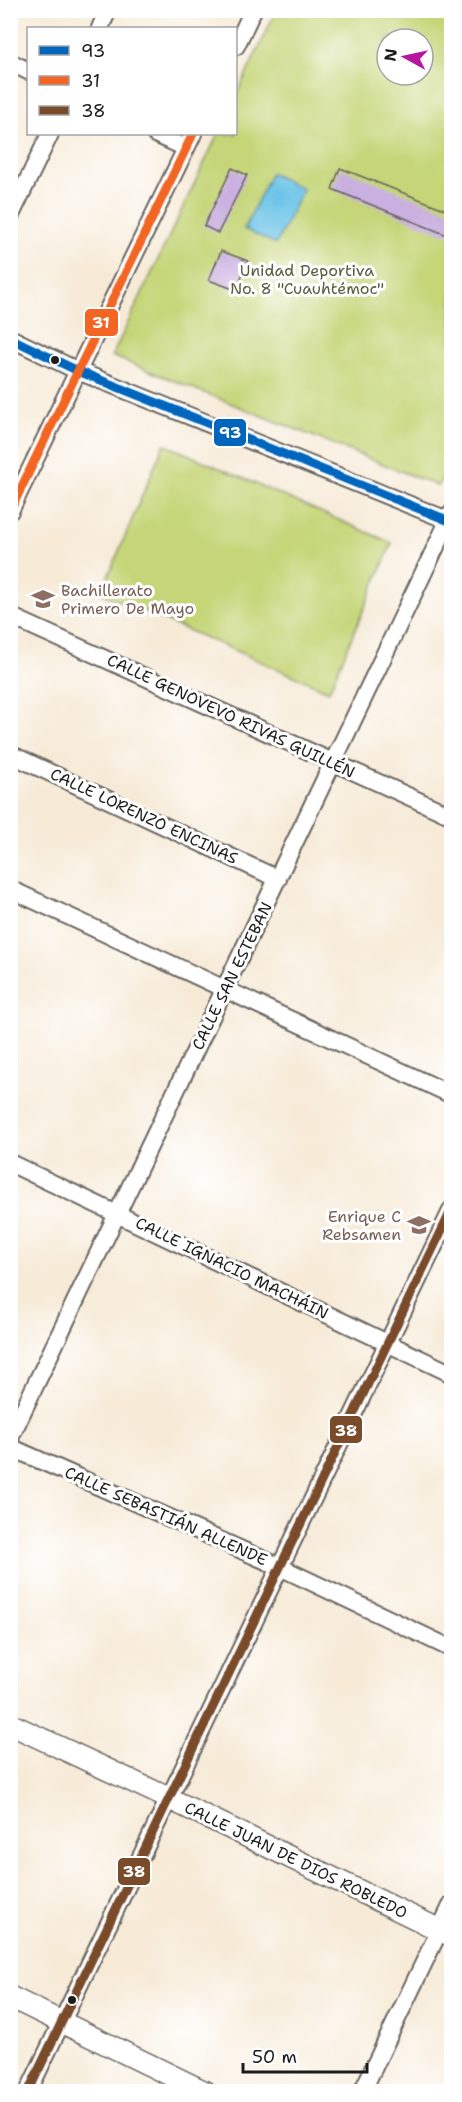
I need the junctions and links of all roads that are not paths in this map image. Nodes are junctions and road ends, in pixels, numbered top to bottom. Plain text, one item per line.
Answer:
1 (108, 10) edge
2 (253, 10) edge
3 (100, 27) edge
4 (237, 44) edge
5 (10, 62) edge
6 (27, 70) edge
7 (50, 135) edge
8 (160, 135) edge
9 (189, 141) edge
10 (10, 217) edge
11 (10, 338) edge
12 (78, 371) junction
13 (10, 511) edge
14 (450, 518) edge
15 (10, 616) edge
16 (10, 754) edge
17 (333, 763) junction
18 (452, 816) edge
19 (278, 879) junction
20 (10, 889) edge
21 (225, 990) junction
22 (452, 1095) edge
23 (10, 1163) edge
24 (452, 1209) edge
25 (117, 1213) junction
26 (445, 1237) edge
27 (388, 1342) junction
28 (452, 1374) edge
29 (10, 1438) edge
30 (10, 1447) edge
31 (280, 1567) junction
32 (452, 1650) edge
33 (10, 1724) edge
34 (168, 1798) junction
35 (452, 1904) edge
36 (445, 1933) edge
37 (10, 1997) edge
38 (61, 2022) junction
39 (28, 2091) edge
40 (205, 2091) edge
41 (362, 2091) edge

1 - 3 street
2 - 4 street
5 - 6 street
7 - 10 street
8 - 9 street
9 - 12 street
11 - 12 street
12 - 13 street
12 - 14 street
14 - 17 street, CALLE SAN ESTEBAN
15 - 17 street, CALLE GENOVEVO RIVAS GUILLÉN
16 - 19 street, CALLE LORENZO ENCINAS
17 - 18 street, CALLE GENOVEVO RIVAS GUILLÉN
17 - 19 street, CALLE SAN ESTEBAN
19 - 21 street, CALLE SAN ESTEBAN
20 - 21 street
21 - 22 street
21 - 25 street, CALLE SAN ESTEBAN
23 - 25 street, CALLE IGNACIO MACHÁIN
24 - 26 street
25 - 27 street, CALLE IGNACIO MACHÁIN
25 - 29 street, CALLE SAN ESTEBAN
26 - 27 street
27 - 28 street, CALLE IGNACIO MACHÁIN
27 - 31 street
30 - 31 street, CALLE SEBASTIÁN ALLENDE
31 - 32 street, CALLE SEBASTIÁN ALLENDE
31 - 34 street
33 - 34 street, CALLE JUAN DE DIOS ROBLEDO
34 - 36 street, CALLE JUAN DE DIOS ROBLEDO
34 - 38 street
35 - 36 street
36 - 41 street
37 - 38 street
38 - 39 street
38 - 40 street

